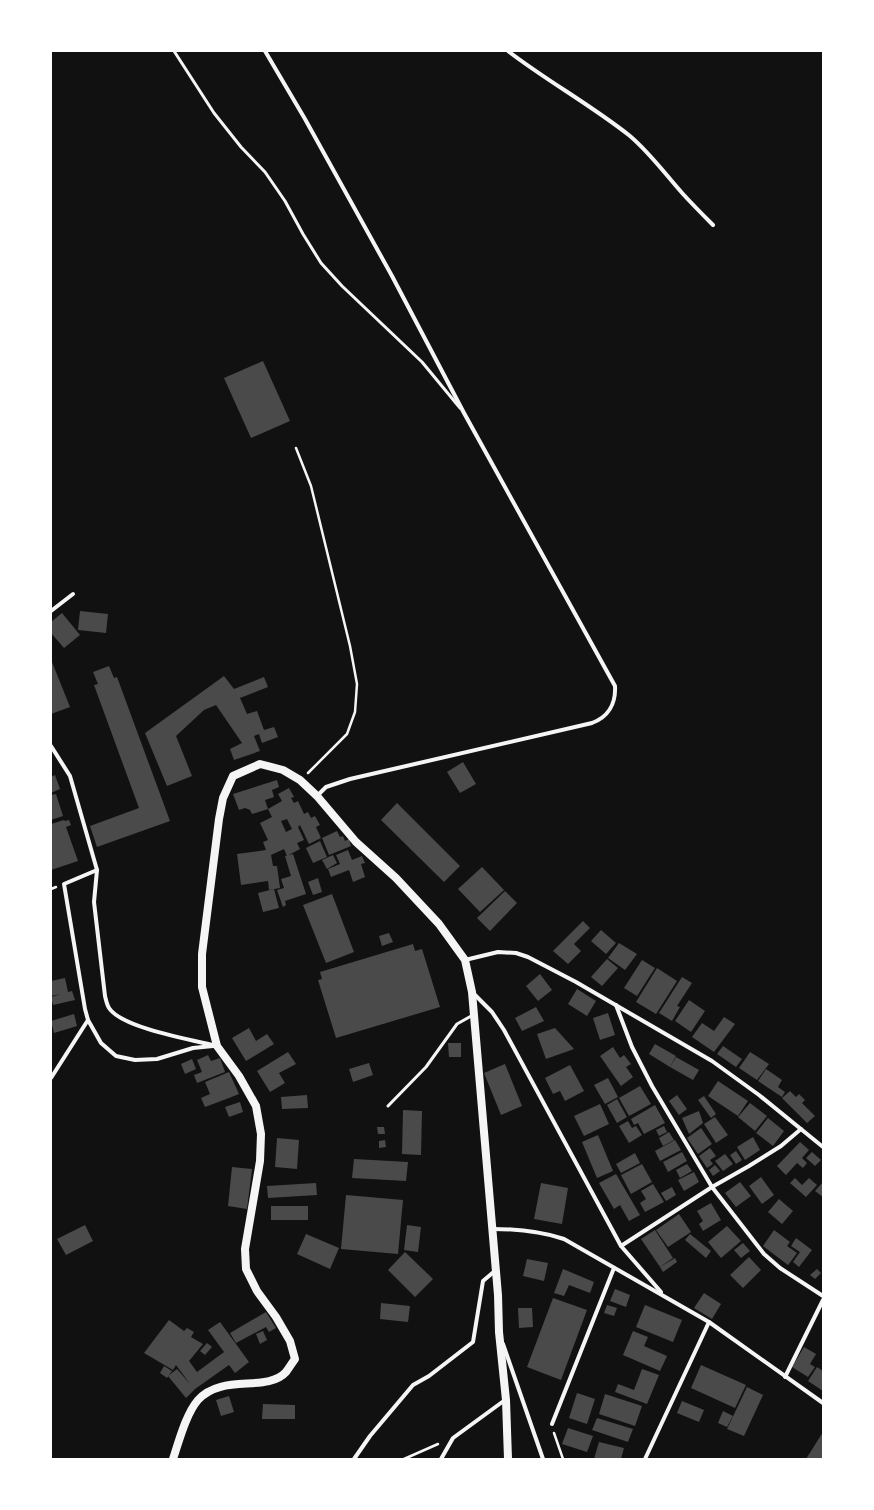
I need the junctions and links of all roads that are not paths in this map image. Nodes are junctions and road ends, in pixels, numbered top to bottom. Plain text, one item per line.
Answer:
1 (174, 51) edge
2 (265, 51) edge
3 (508, 51) edge
4 (713, 225) dead end
5 (464, 413) junction
6 (73, 594) dead end
7 (51, 611) edge
8 (51, 746) edge
9 (317, 796) junction
10 (97, 870) junction
11 (465, 960) junction
12 (472, 992) junction
13 (616, 1005) junction
14 (473, 1015) junction
15 (88, 1020) junction
16 (217, 1046) junction
17 (51, 1078) edge
18 (388, 1106) dead end
19 (801, 1129) junction
20 (823, 1147) edge
21 (712, 1187) junction
22 (492, 1229) junction
23 (621, 1246) junction
24 (614, 1268) junction
25 (496, 1270) junction
26 (664, 1296) junction
27 (823, 1296) edge
28 (823, 1300) edge
29 (709, 1322) junction
30 (499, 1332) junction
31 (785, 1377) junction
32 (506, 1400) junction
33 (823, 1403) edge
34 (552, 1424) road end
35 (173, 1459) edge
36 (354, 1459) edge
37 (441, 1459) edge
38 (508, 1459) edge
39 (543, 1459) edge
40 (645, 1459) edge

1 - 5 lane
2 - 5 street
3 - 4 street
5 - 9 street
6 - 7 street
8 - 10 street
9 - 11 main road
9 - 16 main road
10 - 15 street
10 - 16 street
11 - 12 main road
11 - 13 street
12 - 14 main road
12 - 23 street
13 - 19 street
13 - 21 street
14 - 18 lane
14 - 22 main road
15 - 16 street
15 - 17 street
16 - 35 main road
19 - 20 street
19 - 21 street
21 - 23 street
21 - 27 street
22 - 24 street
22 - 25 main road
23 - 26 street
24 - 26 street
24 - 34 street
25 - 30 main road
25 - 36 street
26 - 29 street
28 - 31 street
29 - 31 street
29 - 40 street
30 - 32 main road
30 - 39 street
31 - 33 street
32 - 37 street
32 - 38 main road

